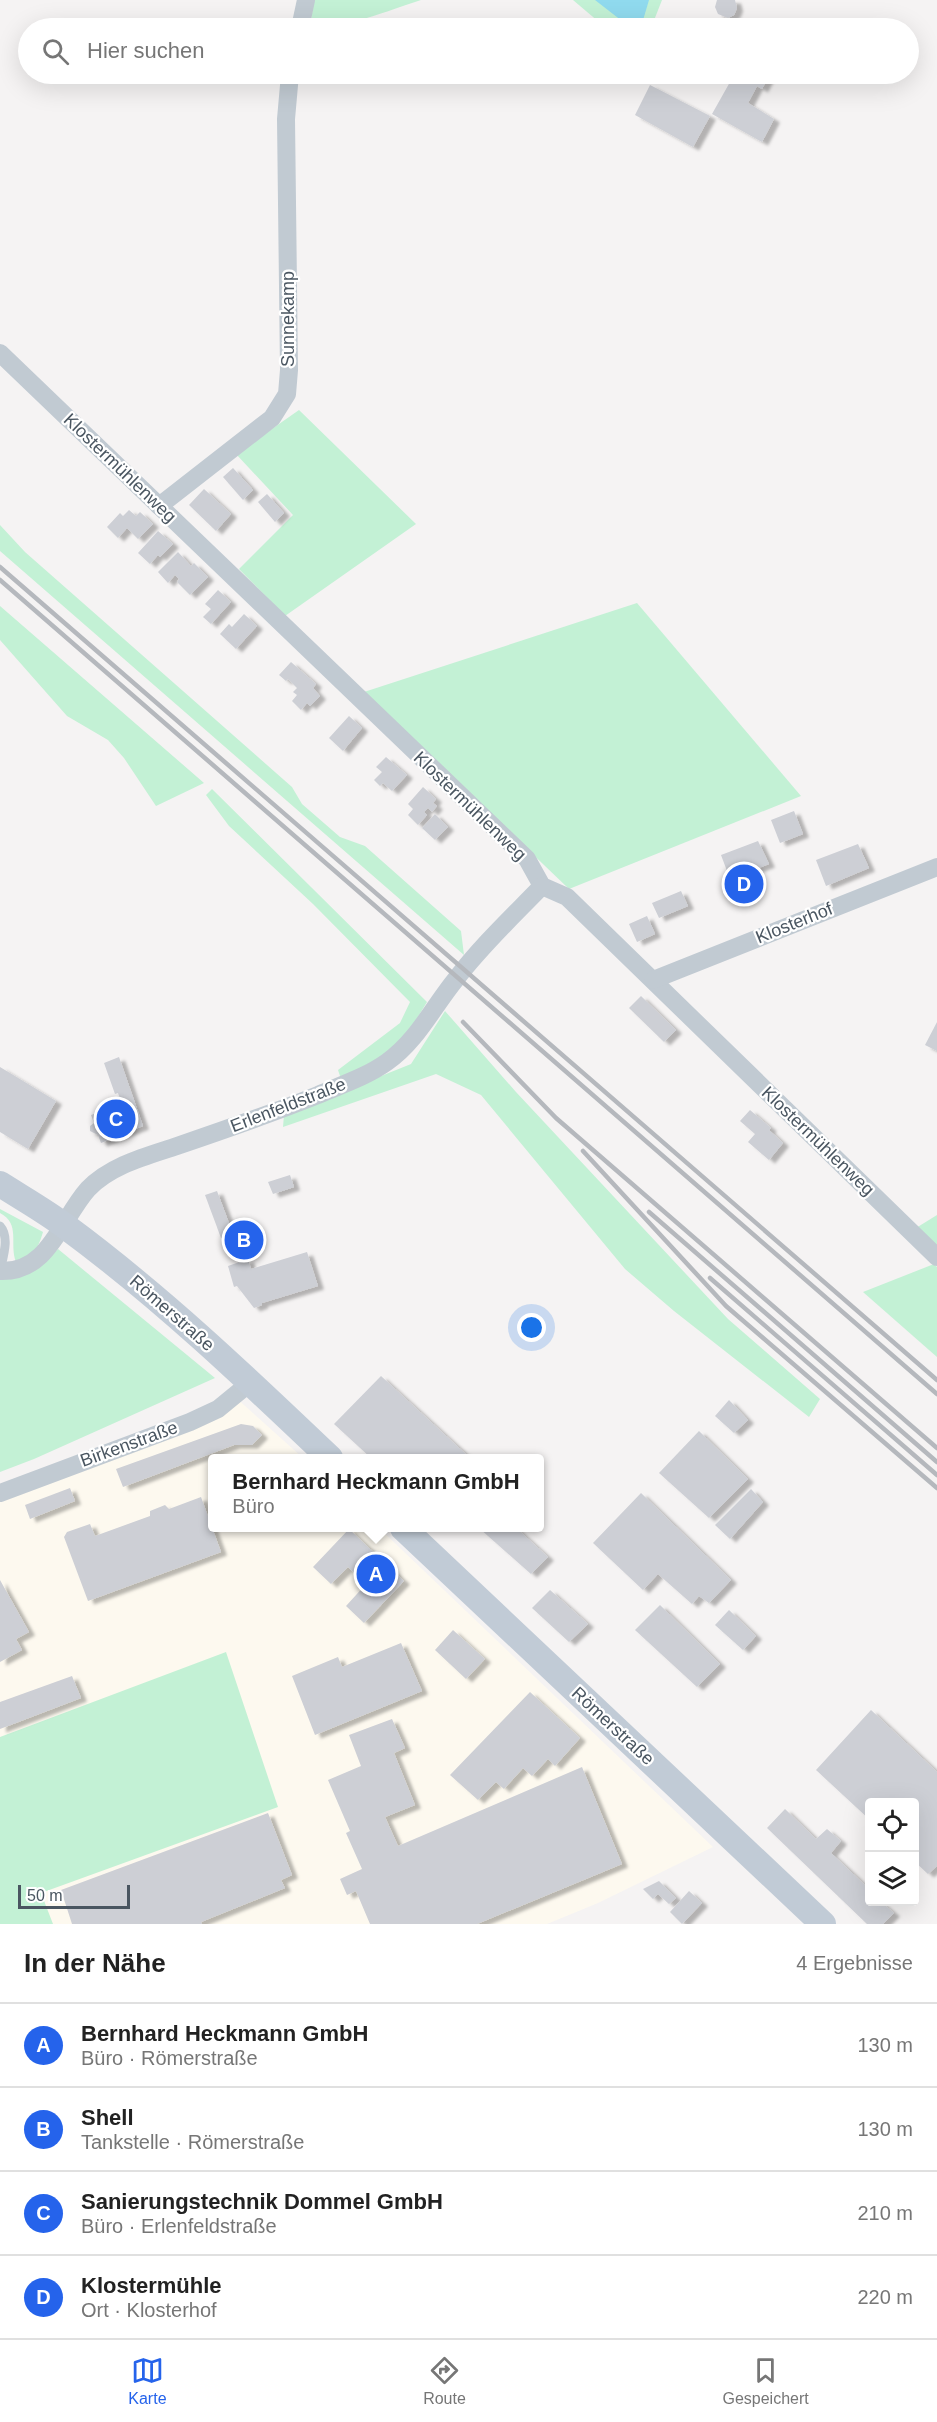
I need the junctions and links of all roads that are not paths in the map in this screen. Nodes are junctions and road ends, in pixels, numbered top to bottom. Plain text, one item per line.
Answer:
1 (306, 0) edge
2 (302, 18) edge
3 (289, 84) edge
4 (0, 353) edge
5 (159, 506) junction
6 (937, 867) edge
7 (543, 886) junction
8 (652, 980) junction
9 (0, 1184) edge
10 (64, 1225) junction
11 (0, 1226) edge
12 (937, 1257) edge
13 (0, 1271) edge
14 (251, 1382) junction
15 (326, 1454) edge
16 (0, 1493) edge
17 (408, 1532) edge
18 (823, 1924) edge

1 - 2 street
3 - 5 street, Sunnekamp
4 - 5 street, Klostermühlenweg
5 - 7 street, Klostermühlenweg
6 - 8 street, Klosterhof
7 - 8 street, Klostermühlenweg
7 - 10 street, Erlenfeldstraße
8 - 12 street, Klostermühlenweg
9 - 10 main road, Römerstraße
10 - 13 street, Erlenfeldstraße
10 - 14 main road, Römerstraße
11 - 13 lane
14 - 15 main road, Römerstraße
14 - 16 street, Birkenstraße
17 - 18 main road, Römerstraße

